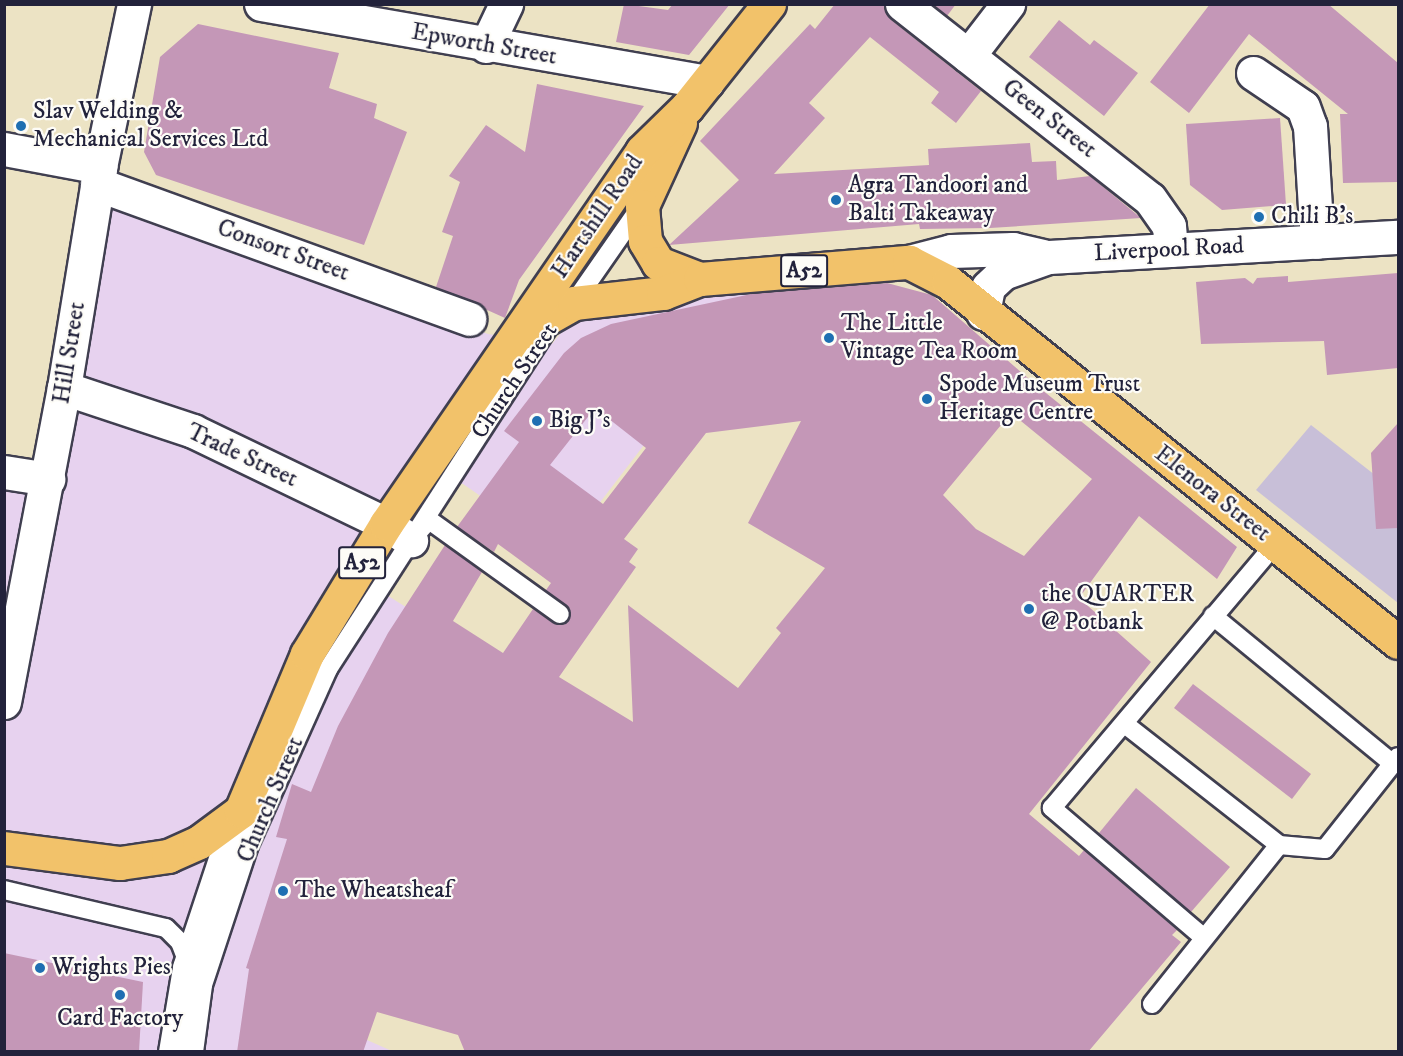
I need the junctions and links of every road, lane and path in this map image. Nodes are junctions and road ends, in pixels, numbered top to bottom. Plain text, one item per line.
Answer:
1 (134, 4) edge
2 (261, 4) edge
3 (506, 4) edge
4 (769, 4) edge
5 (902, 4) edge
6 (1008, 4) edge
7 (316, 9) edge
8 (486, 46) junction
9 (969, 56) junction
10 (1253, 74) dead end
11 (697, 95) junction
12 (4, 149) edge
13 (98, 176) junction
14 (642, 206) junction
15 (1398, 237) edge
16 (1317, 242) junction
17 (1171, 250) junction
18 (1048, 257) junction
19 (909, 262) junction
20 (699, 279) junction
21 (574, 303) junction
22 (983, 313) junction
23 (469, 319) dead end
24 (518, 335) junction
25 (64, 388) junction
26 (4, 472) edge
27 (48, 478) junction
28 (399, 532) junction
29 (1275, 544) junction
30 (560, 614) dead end
31 (1213, 616) junction
32 (1398, 642) edge
33 (4, 702) edge
34 (1126, 725) junction
35 (1396, 760) edge
36 (241, 811) junction
37 (1279, 844) junction
38 (4, 848) edge
39 (4, 890) edge
40 (1203, 937) junction
41 (189, 968) junction
42 (1152, 1004) dead end
43 (175, 1052) edge
44 (194, 1052) edge

1 - 13 street, Hill Street
2 - 7 street, Epworth Street
3 - 8 street
4 - 11 main road, Hartshill Road / A52
5 - 9 street, Geen Street
6 - 9 street
7 - 8 street, Epworth Street
8 - 11 street, Epworth Street
9 - 17 street, Geen Street
10 - 16 street
11 - 14 main road, Hartshill Road / A52
11 - 24 main road, Hartshill Road / A52
12 - 13 street, Consort Street
13 - 23 street, Consort Street
13 - 25 street, Hill Street
14 - 20 main road, Liverpool Road / A52
14 - 21 lane
15 - 16 street, Liverpool Road
16 - 17 street, Liverpool Road
17 - 18 street, Liverpool Road
18 - 19 street, Liverpool Road
18 - 22 street, Liverpool Road
19 - 20 main road, Liverpool Road / A52
19 - 22 main road, Elenora Street
20 - 21 main road, Liverpool Road / A52
21 - 24 main road, Church Street / A52
21 - 28 lane, Church Street
22 - 29 main road, Elenora Street
24 - 28 main road, Church Street / A52
25 - 27 street, Hill Street
25 - 28 street, Trade Street
26 - 27 street
27 - 33 street, Hill Street
28 - 30 lane
28 - 36 main road, Church Street / A52
28 - 44 lane, Church Street
29 - 31 lane
29 - 32 main road, Elenora Street
31 - 34 lane
31 - 35 lane
34 - 37 lane
34 - 40 lane
35 - 37 lane
36 - 38 main road
36 - 41 street, Church Street
37 - 40 lane
39 - 41 lane
40 - 42 lane
41 - 43 street, Church Street

